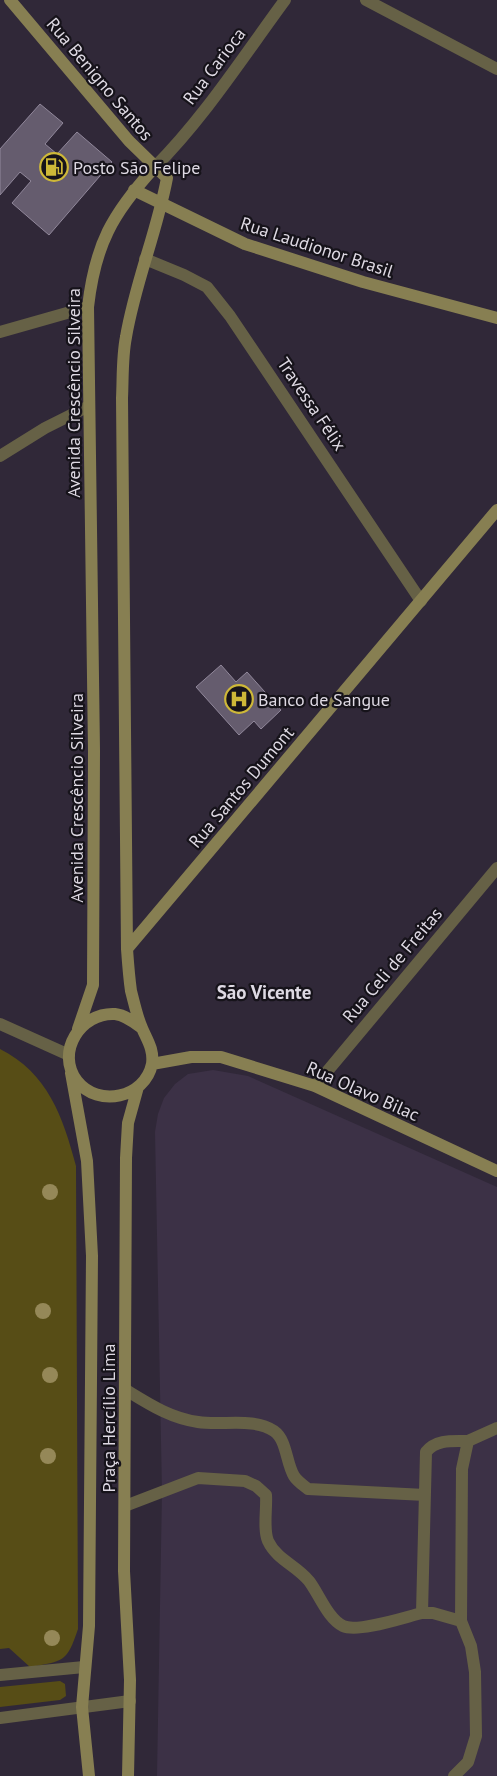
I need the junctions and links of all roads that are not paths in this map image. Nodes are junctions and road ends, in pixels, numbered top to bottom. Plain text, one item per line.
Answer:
1 (10, 0) edge
2 (285, 0) edge
3 (366, 0) edge
4 (497, 70) edge
5 (171, 151) junction
6 (154, 168) junction
7 (167, 178) junction
8 (134, 190) junction
9 (162, 204) junction
10 (145, 259) junction
11 (88, 307) junction
12 (497, 318) edge
13 (0, 332) edge
14 (89, 406) junction
15 (0, 456) edge
16 (497, 510) edge
17 (421, 601) junction
18 (497, 868) edge
19 (127, 949) junction
20 (0, 1024) edge
21 (142, 1028) junction
22 (77, 1031) junction
23 (70, 1062) junction
24 (152, 1064) junction
25 (314, 1086) junction
26 (138, 1087) junction
27 (497, 1171) edge
28 (126, 1390) junction
29 (497, 1428) edge
30 (468, 1441) junction
31 (425, 1495) junction
32 (125, 1506) junction
33 (422, 1613) junction
34 (461, 1621) junction
35 (84, 1667) junction
36 (0, 1675) edge
37 (130, 1701) junction
38 (82, 1707) junction
39 (0, 1718) edge
40 (89, 1776) edge
41 (128, 1776) edge
42 (454, 1776) edge

1 - 6 main road, Rua Benigno Santos
2 - 5 street, Rua Carioca
3 - 4 street
5 - 6 street, Avenida Crescêncio Silveira
5 - 7 street
6 - 7 main road, Rua Benigno Santos
6 - 8 main road, Avenida Crescêncio Silveira
7 - 9 main road
8 - 9 main road, Rua Laudionor Brasil
8 - 11 main road, Avenida Crescêncio Silveira
9 - 10 main road
9 - 12 main road, Rua Laudionor Brasil
10 - 17 street, Travessa Félix
10 - 19 main road
11 - 13 street
11 - 14 main road, Avenida Crescêncio Silveira
14 - 15 street
14 - 22 main road, Avenida Crescêncio Silveira
16 - 17 main road, Rua Santos Dumont
17 - 19 main road, Rua Santos Dumont
18 - 25 street, Rua Celi de Freitas
19 - 21 main road
20 - 23 street
21 - 22 main road
21 - 24 main road
22 - 23 main road
23 - 26 main road
23 - 35 main road, Praça Hercílio Lima
24 - 25 main road, Rua Olavo Bilac
24 - 26 main road
25 - 27 main road, Rua Olavo Bilac
26 - 28 main road, Praça Hercílio Lima
28 - 31 street
28 - 32 main road, Praça Hercílio Lima
29 - 30 street
30 - 31 street
30 - 34 street
31 - 33 street
32 - 33 street
32 - 37 main road, Praça Hercílio Lima
33 - 34 street
34 - 42 street
35 - 36 street
35 - 38 main road, Praça Hercílio Lima
37 - 38 street
37 - 41 main road
38 - 39 street
38 - 40 main road

